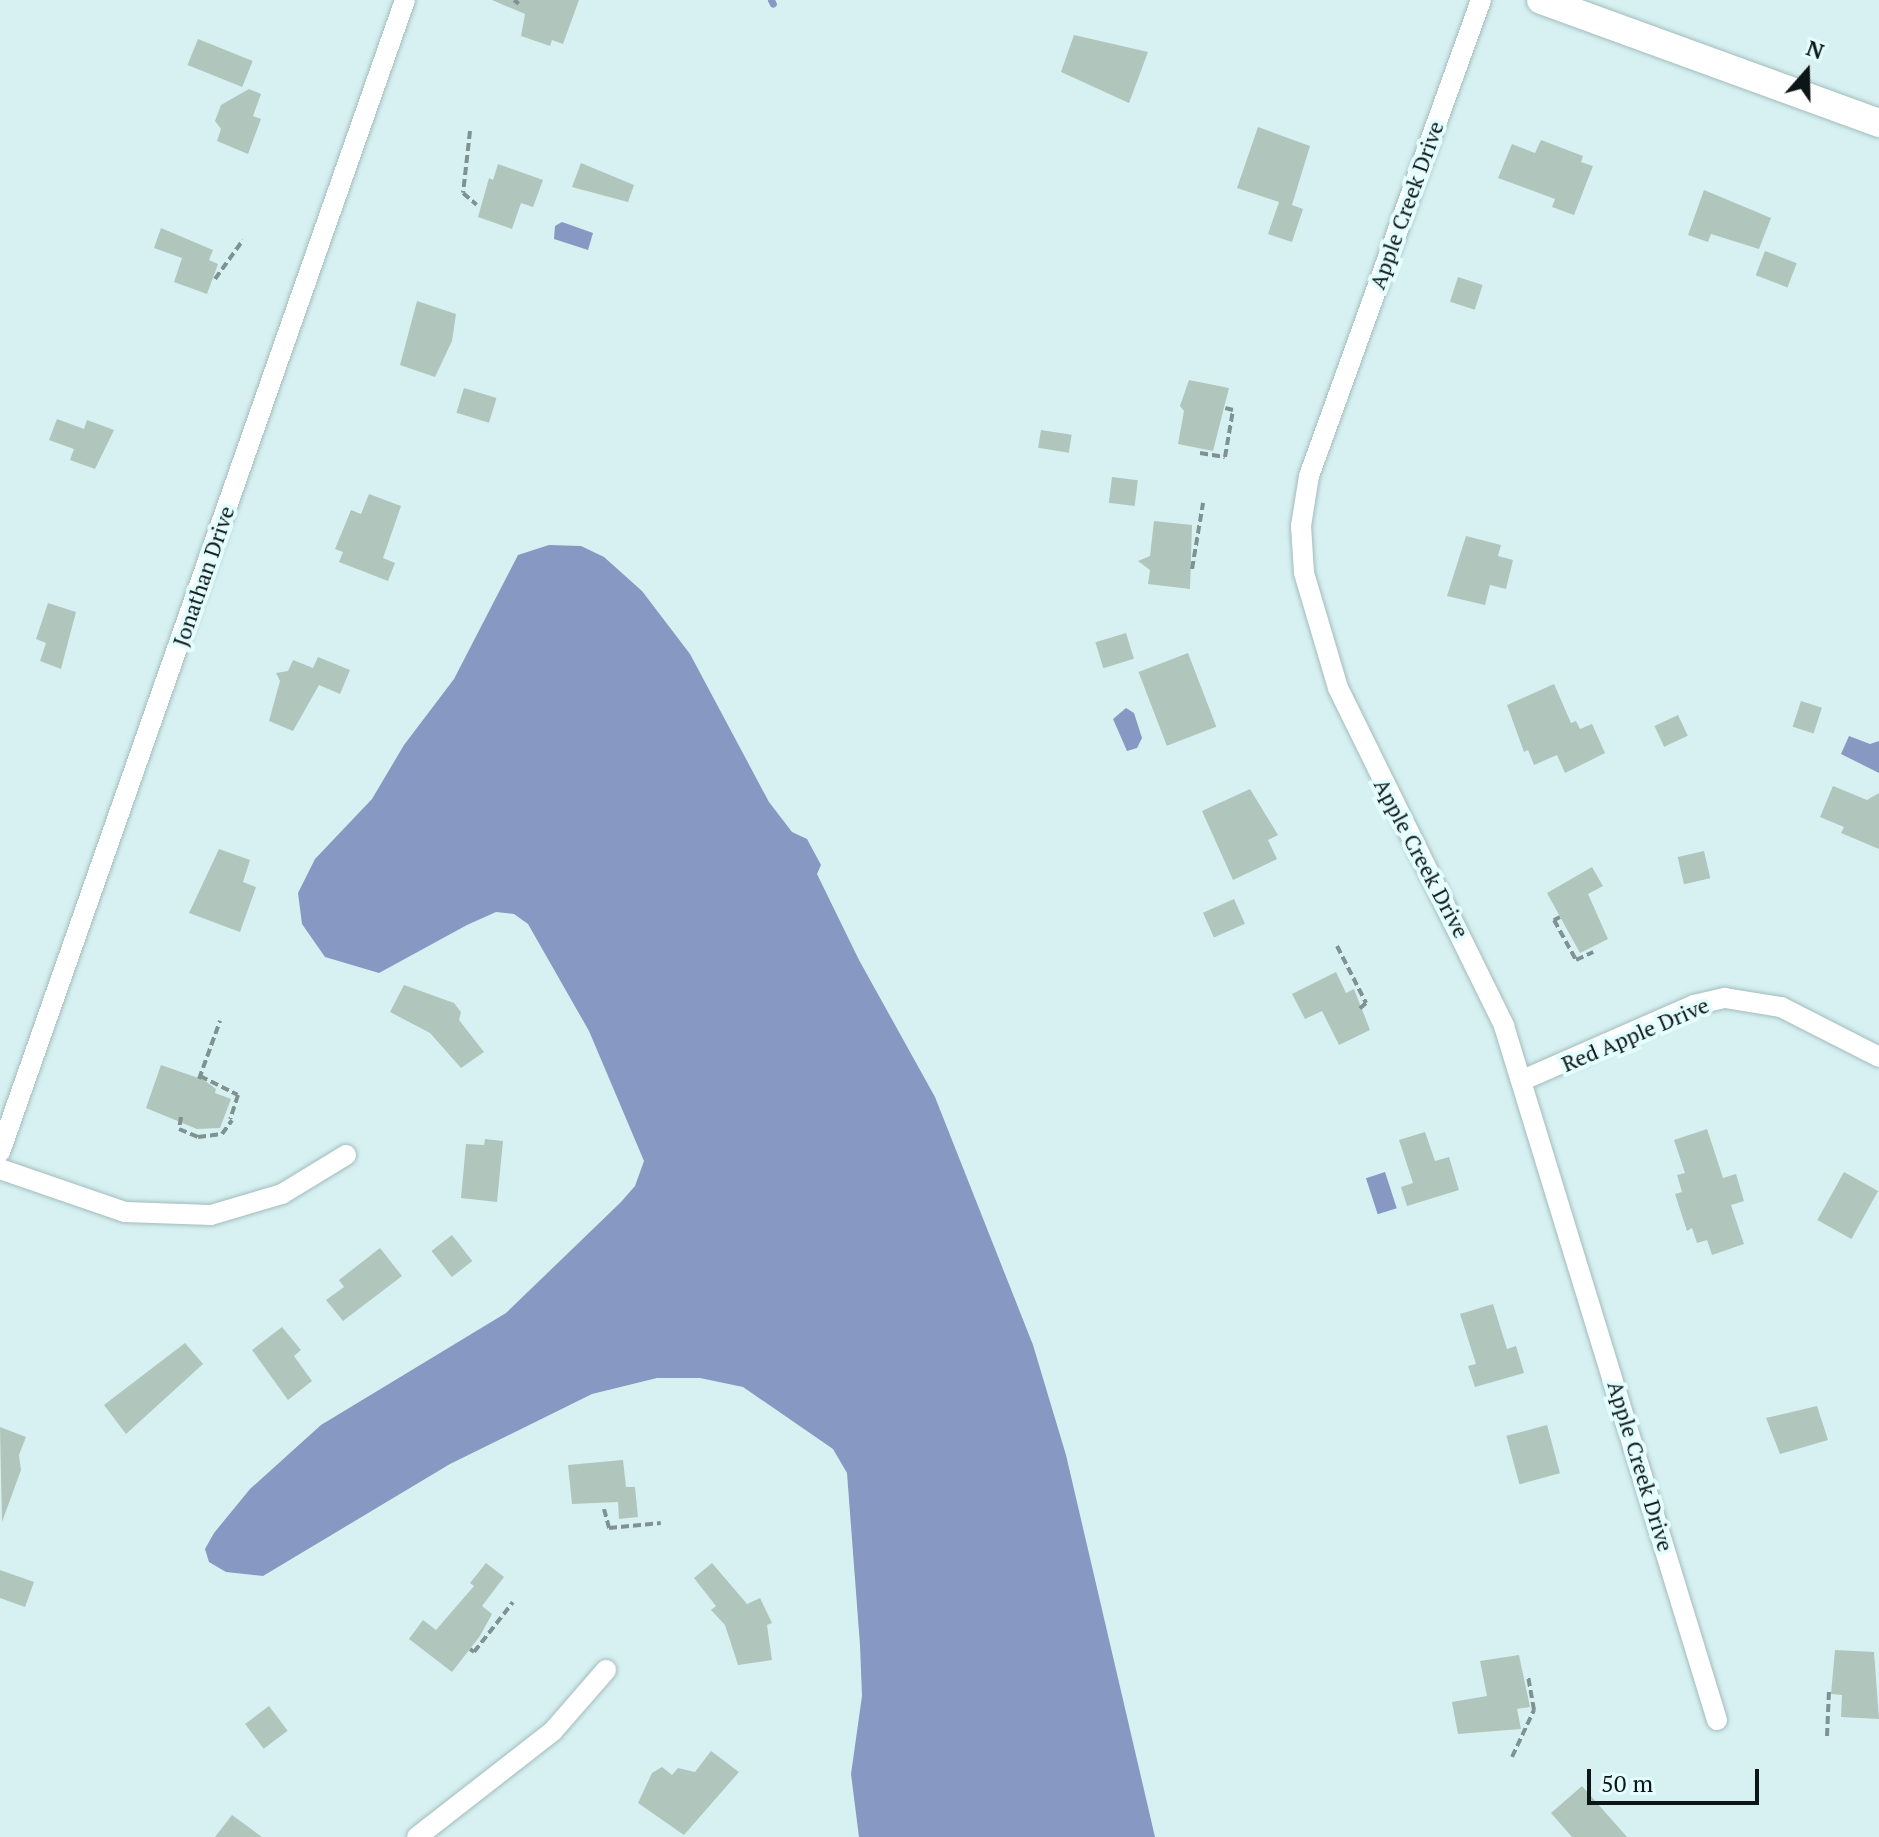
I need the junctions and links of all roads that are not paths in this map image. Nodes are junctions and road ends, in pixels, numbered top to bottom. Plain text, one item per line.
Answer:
1 (405, 0) edge
2 (1481, 0) edge
3 (1541, 0) edge
4 (1879, 123) edge
5 (1879, 1057) edge
6 (1523, 1080) junction
7 (0, 1152) edge
8 (346, 1155) dead end
9 (0, 1169) edge
10 (606, 1670) dead end
11 (1717, 1720) dead end
12 (417, 1837) edge

1 - 7 street, Jonathan Drive
2 - 6 street, Apple Creek Drive
3 - 4 street
5 - 6 street, Red Apple Drive
6 - 11 street, Apple Creek Drive
8 - 9 street
10 - 12 street

